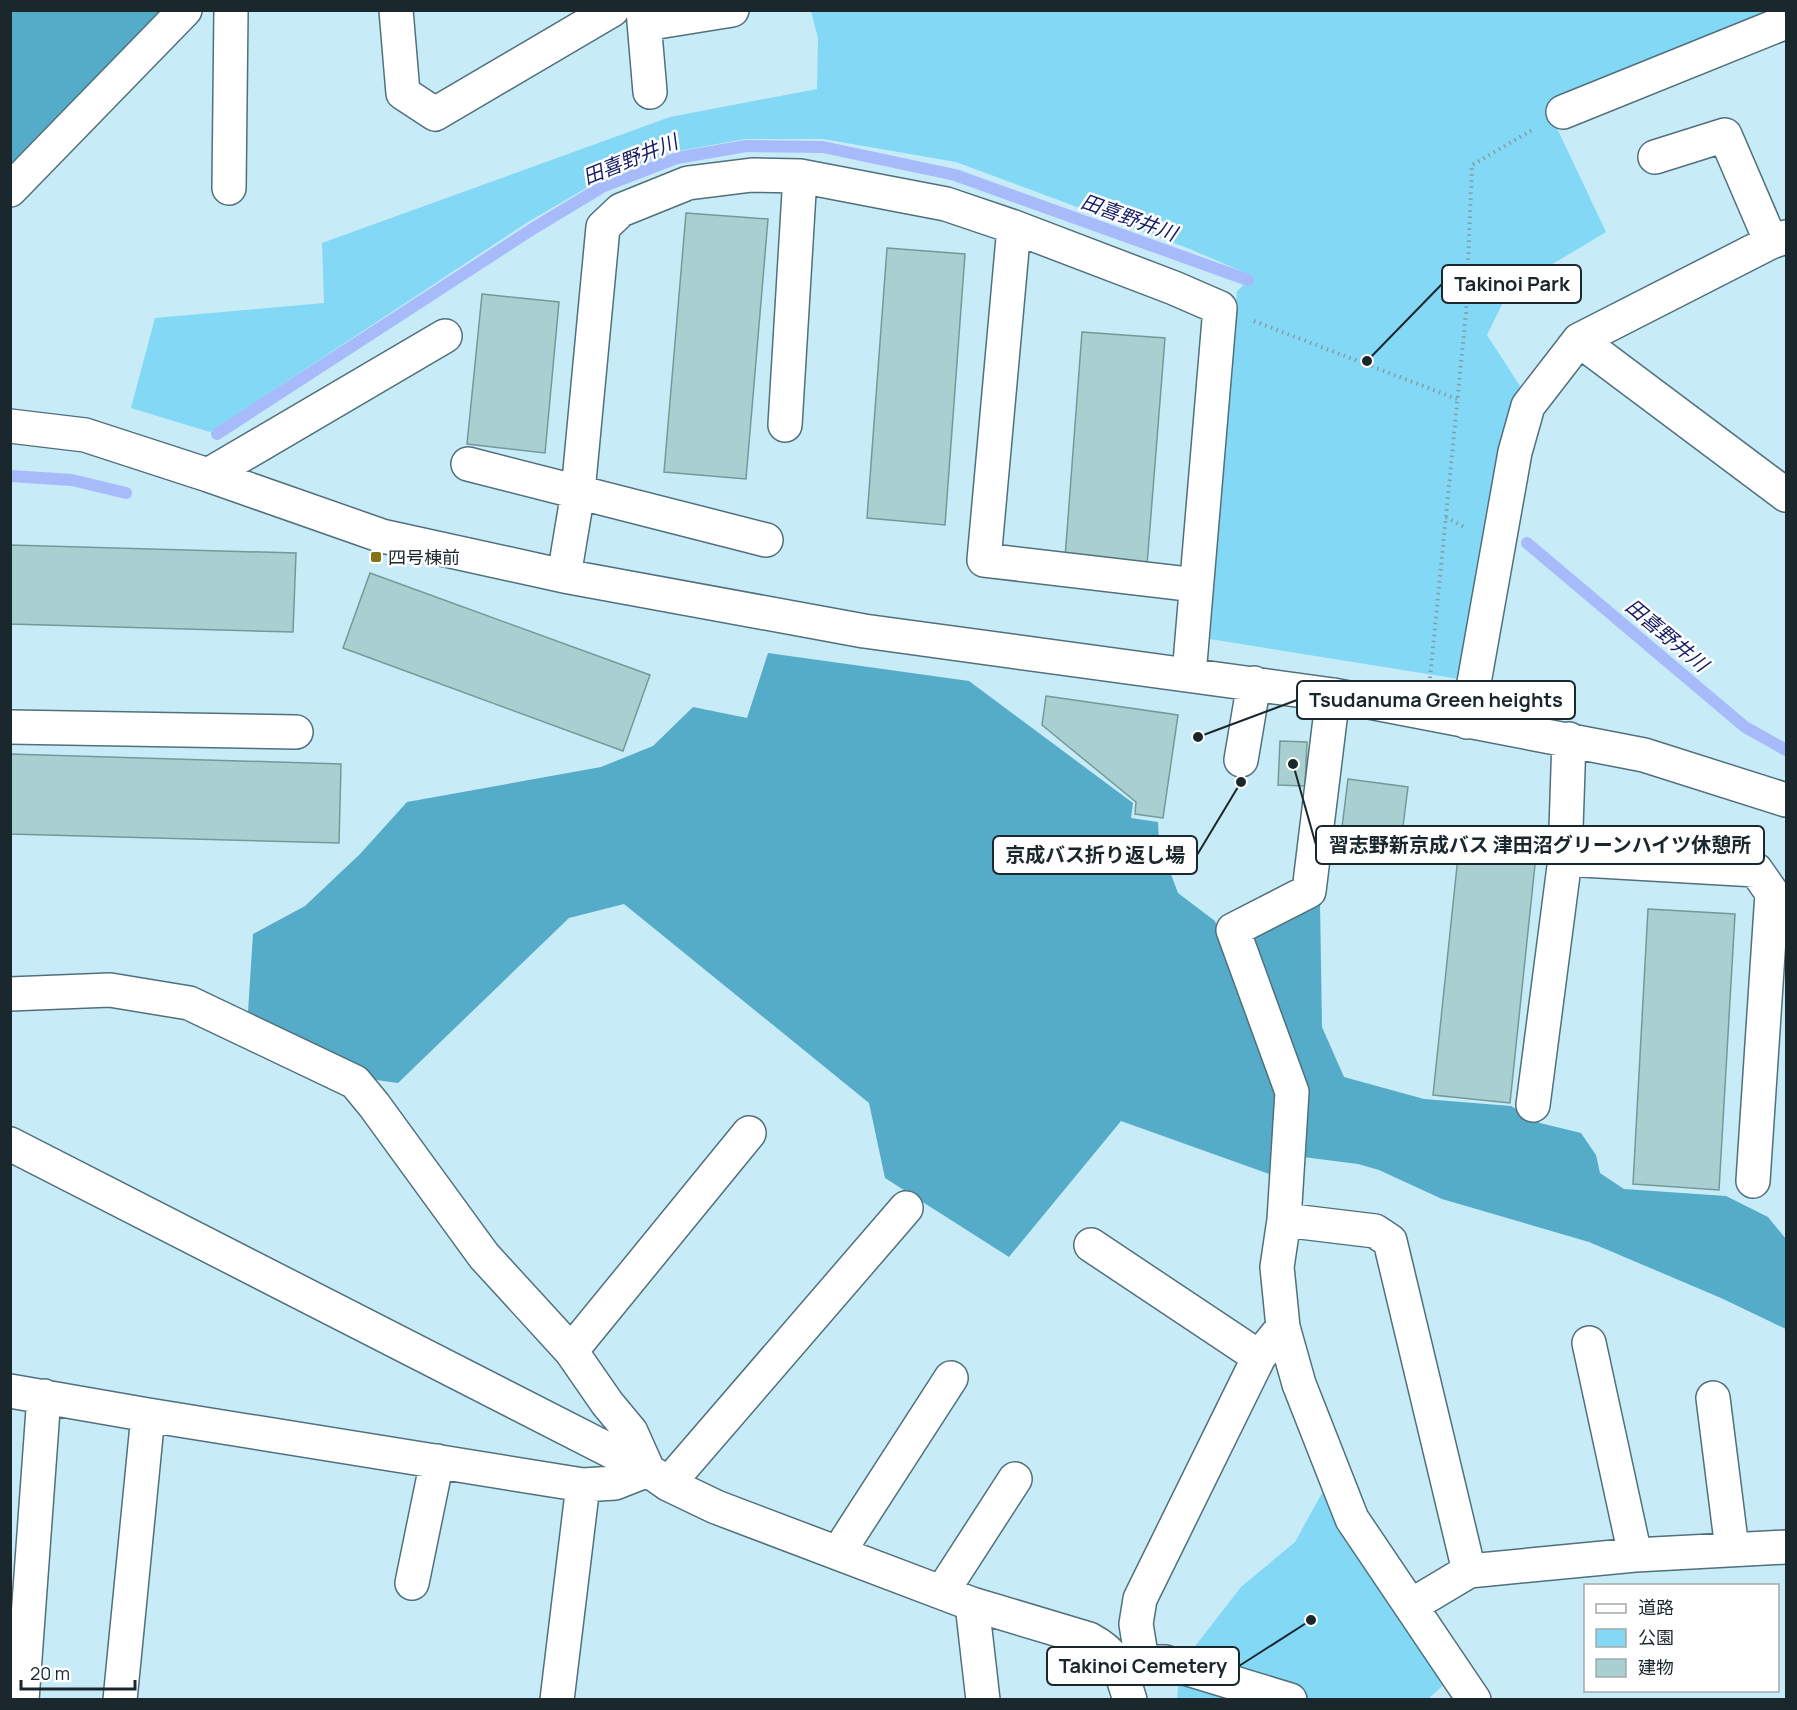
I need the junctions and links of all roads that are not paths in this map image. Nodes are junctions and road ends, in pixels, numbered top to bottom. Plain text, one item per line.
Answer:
1 (185, 10) edge
2 (231, 10) edge
3 (396, 10) edge
4 (612, 10) edge
5 (732, 10) edge
6 (644, 17) edge
7 (1786, 22) edge
8 (650, 92) dead end
9 (1563, 112) road end
10 (1655, 157) dead end
11 (800, 176) junction
12 (229, 188) dead end
13 (10, 190) edge
14 (1014, 227) junction
15 (1779, 240) edge
16 (445, 336) dead end
17 (1579, 340) junction
18 (785, 425) dead end
19 (10, 426) edge
20 (468, 464) dead end
21 (208, 474) junction
22 (578, 492) junction
23 (1786, 495) edge
24 (766, 540) dead end
25 (564, 576) junction
26 (1196, 585) junction
27 (1189, 675) junction
28 (1254, 683) junction
29 (1333, 695) junction
30 (1467, 722) junction
31 (10, 727) edge
32 (296, 732) dead end
33 (1569, 739) junction
34 (1241, 760) dead end
35 (1786, 801) edge
36 (1565, 859) junction
37 (10, 994) edge
38 (1533, 1105) dead end
39 (749, 1133) dead end
40 (10, 1144) edge
41 (1753, 1181) dead end
42 (906, 1208) dead end
43 (1284, 1220) junction
44 (1091, 1245) dead end
45 (1283, 1327) junction
46 (1589, 1343) dead end
47 (571, 1351) junction
48 (1259, 1357) junction
49 (951, 1378) dead end
50 (10, 1391) edge
51 (44, 1396) junction
52 (1713, 1398) dead end
53 (148, 1415) junction
54 (436, 1461) junction
55 (658, 1477) junction
56 (1015, 1479) dead end
57 (583, 1485) junction
58 (1786, 1547) edge
59 (1732, 1549) junction
60 (838, 1553) junction
61 (1635, 1555) junction
62 (1469, 1571) junction
63 (412, 1583) dead end
64 (957, 1598) junction
65 (1412, 1605) junction
66 (1130, 1662) junction
67 (21, 1700) edge
68 (120, 1700) edge
69 (557, 1700) edge
70 (982, 1700) edge
71 (1130, 1700) edge
72 (1290, 1700) edge
73 (1474, 1700) edge

1 - 13 street
2 - 12 street
3 - 4 street
5 - 6 street
6 - 8 street
7 - 9 street
10 - 15 street
11 - 14 street
11 - 18 street
11 - 22 street
14 - 26 street
14 - 26 street
15 - 17 street
16 - 21 street
17 - 23 street
17 - 30 street
19 - 21 street
20 - 22 street
21 - 25 street
22 - 24 street
22 - 25 street
25 - 27 street
26 - 27 street
27 - 28 street
28 - 29 street
28 - 34 street
29 - 30 street
29 - 43 street
30 - 33 street
31 - 32 street
33 - 35 street
33 - 36 street
36 - 38 street
36 - 41 street
37 - 47 street
39 - 47 street
40 - 55 street
42 - 55 street
43 - 45 street
43 - 62 street
44 - 48 street
45 - 48 street
45 - 65 street
46 - 61 street
47 - 55 street
48 - 66 street
49 - 60 street
50 - 51 street
51 - 53 street
51 - 67 street
52 - 59 street
53 - 54 street
53 - 68 street
54 - 57 street
54 - 63 street
55 - 57 street
55 - 60 street
56 - 64 street
57 - 69 street
58 - 59 street
59 - 61 street
60 - 64 street
61 - 62 street
62 - 65 street
64 - 66 street
64 - 70 street
65 - 73 street
66 - 71 street
66 - 72 street

